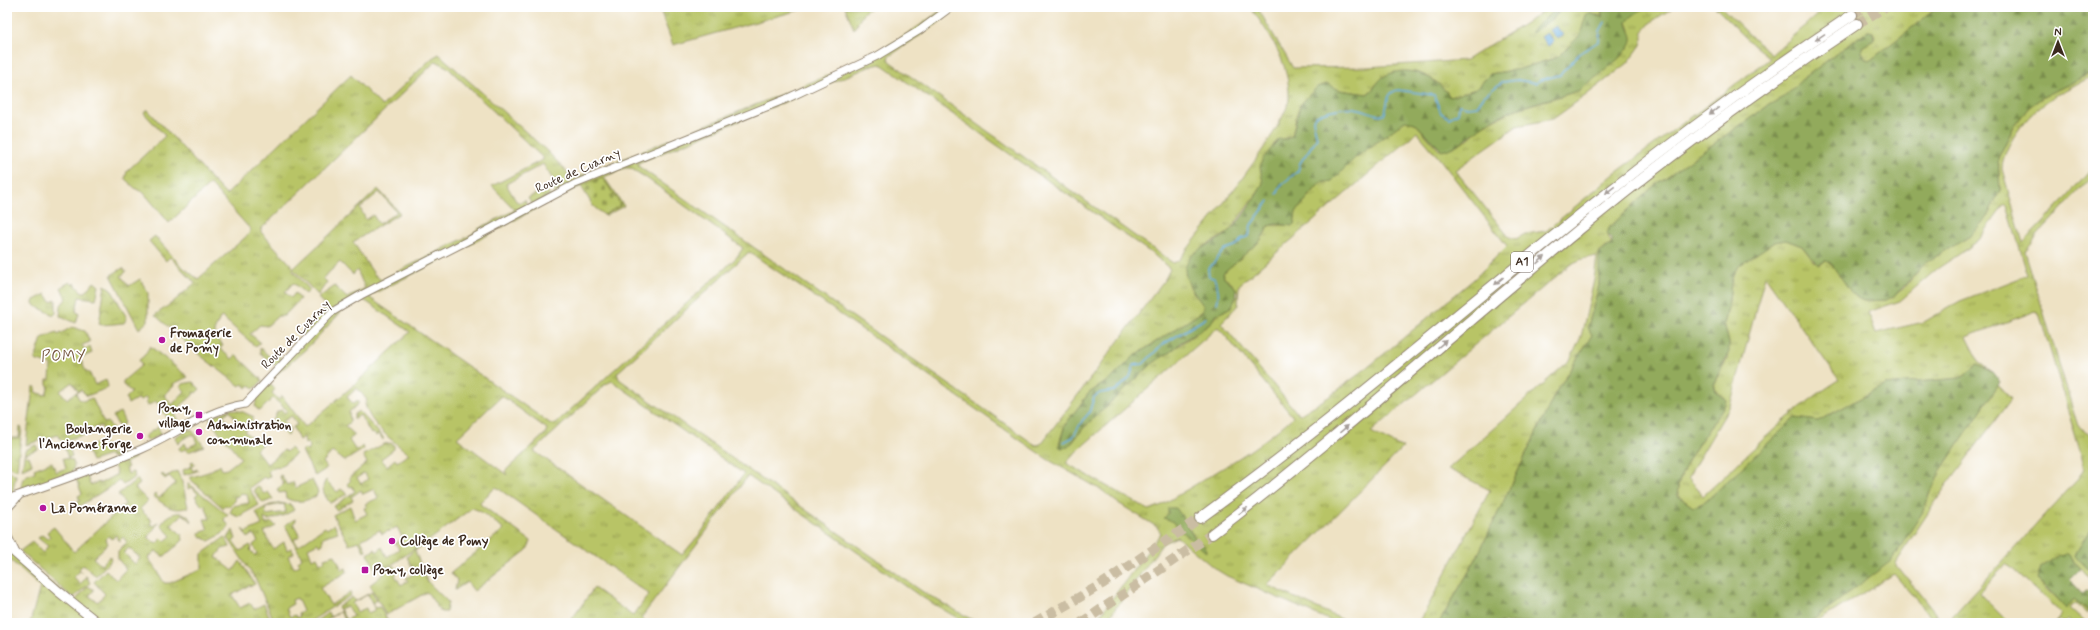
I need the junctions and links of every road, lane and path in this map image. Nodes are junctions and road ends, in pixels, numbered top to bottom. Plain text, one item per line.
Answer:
1 (951, 7) edge
2 (18, 497) junction
3 (7, 499) edge
4 (7, 509) edge
5 (1200, 518) tunnel mouth
6 (1212, 534) tunnel mouth
7 (7, 537) edge
8 (7, 546) edge
9 (15, 552) junction
10 (98, 623) edge

1 - 2 street, Route de Cuarny
2 - 3 street
2 - 4 street
6 -> 5 highway, A1
7 - 9 main road
8 - 9 main road
9 - 10 main road

